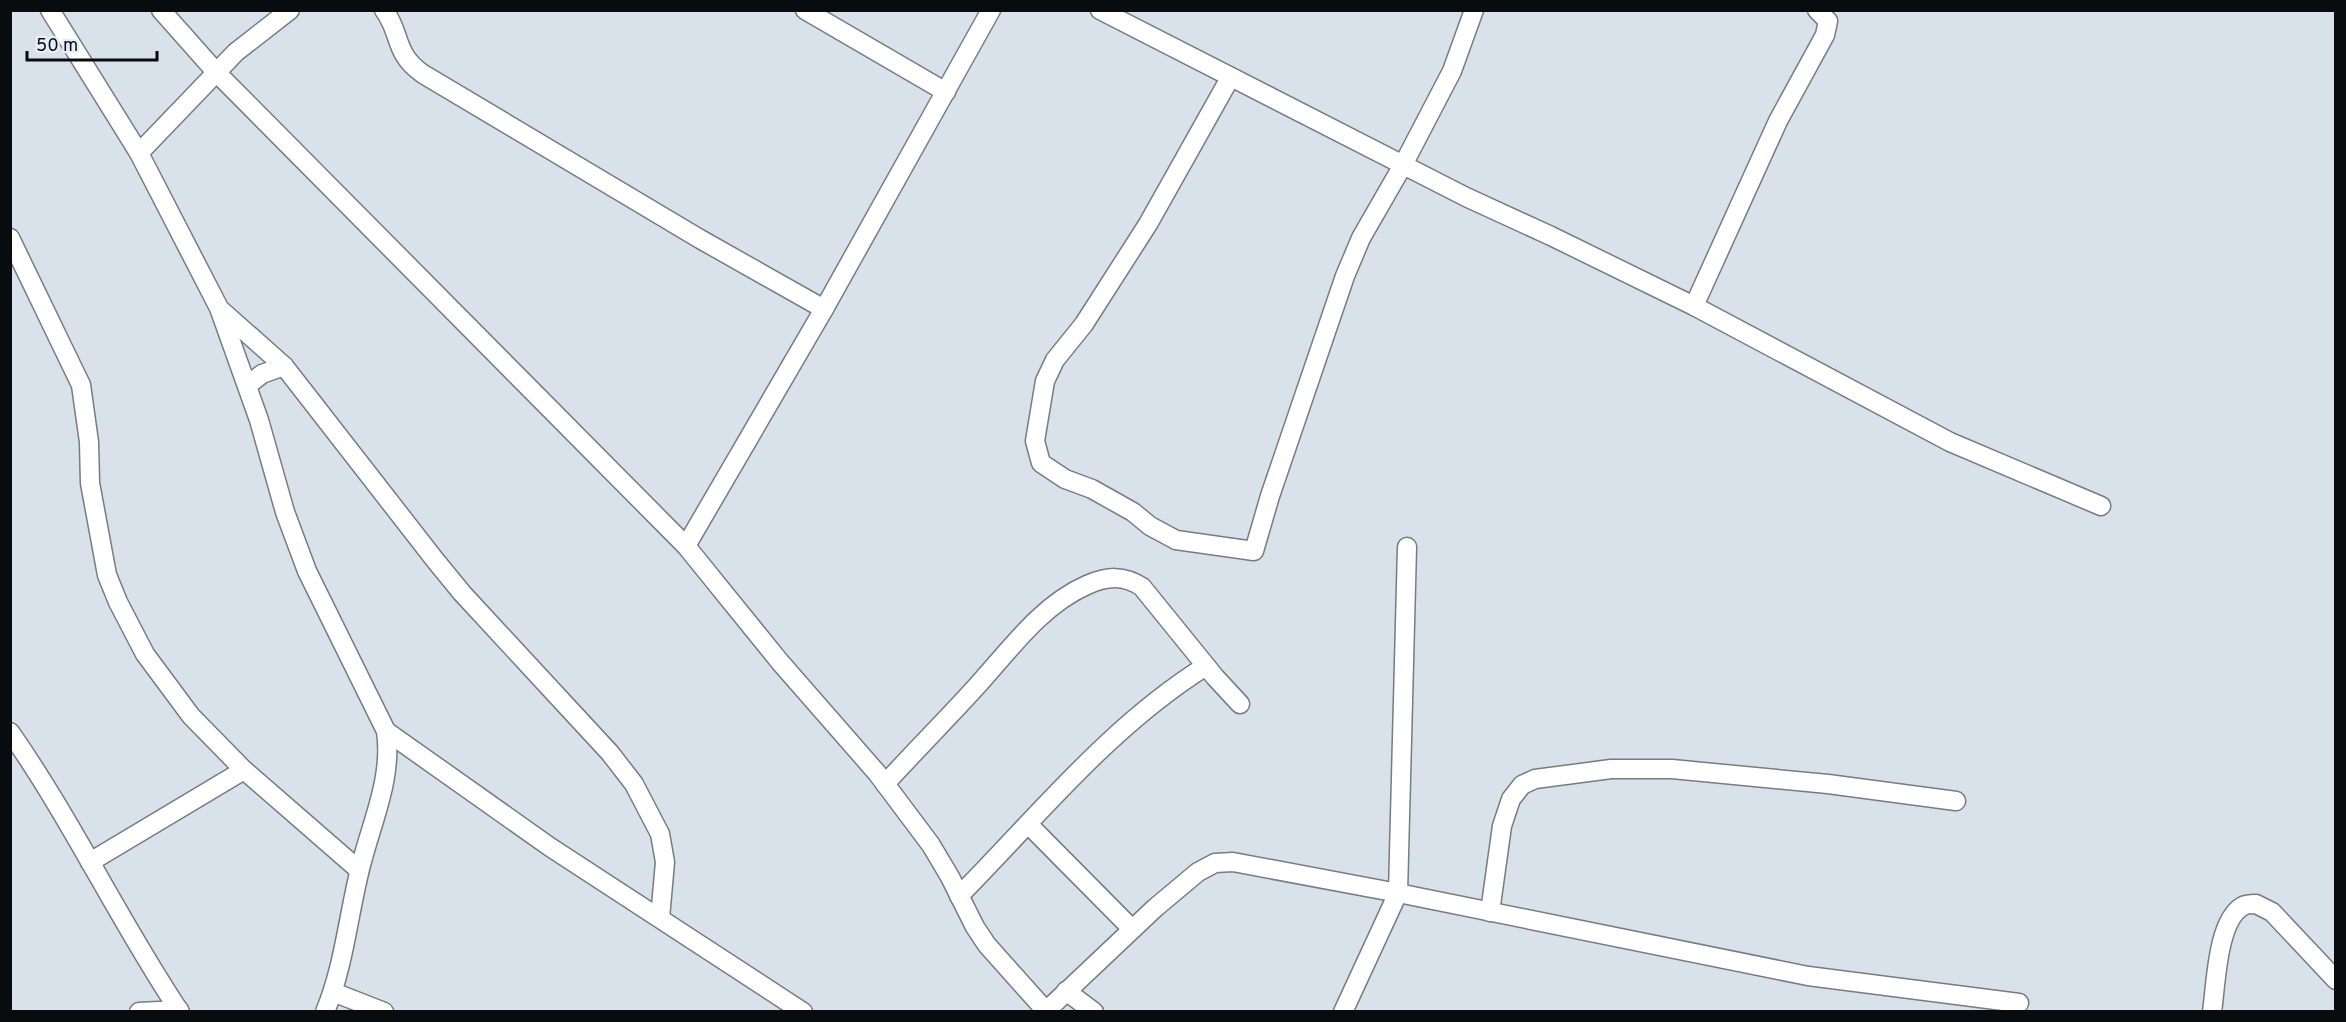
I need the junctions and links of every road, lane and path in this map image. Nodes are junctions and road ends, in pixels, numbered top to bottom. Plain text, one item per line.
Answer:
1 (50, 10) edge
2 (161, 10) edge
3 (290, 10) edge
4 (384, 10) edge
5 (805, 10) edge
6 (991, 10) edge
7 (1100, 10) edge
8 (1474, 10) edge
9 (1817, 10) edge
10 (216, 72) junction
11 (1230, 78) junction
12 (946, 92) junction
13 (139, 153) junction
14 (1403, 165) junction
15 (10, 238) edge
16 (1694, 306) junction
17 (219, 308) junction
18 (824, 309) junction
19 (284, 366) junction
20 (248, 385) junction
21 (2102, 506) dead end
22 (686, 546) junction
23 (1407, 547) dead end
24 (1206, 666) junction
25 (1240, 704) dead end
26 (386, 731) junction
27 (10, 732) edge
28 (244, 770) junction
29 (885, 784) junction
30 (1956, 801) dead end
31 (1028, 824) junction
32 (90, 861) junction
33 (359, 870) junction
34 (1398, 893) junction
35 (959, 896) junction
36 (1490, 912) junction
37 (660, 918) junction
38 (1132, 929) junction
39 (2336, 980) edge
40 (1066, 991) junction
41 (333, 992) junction
42 (2019, 1003) dead end
43 (139, 1011) edge
44 (179, 1011) edge
45 (325, 1011) edge
46 (384, 1011) edge
47 (803, 1011) edge
48 (1046, 1011) edge
49 (1094, 1011) edge
50 (1343, 1011) edge
51 (2212, 1011) edge

1 - 13 street
2 - 10 street
3 - 10 street
4 - 18 street
5 - 12 street
6 - 12 street
7 - 11 street
8 - 14 street
9 - 16 street
10 - 13 street
10 - 22 street
11 - 14 street
11 - 14 street
12 - 18 street
13 - 17 street
14 - 16 street
15 - 28 street
16 - 21 street
17 - 19 street
17 - 20 street
18 - 22 street
19 - 20 street
19 - 37 street
20 - 26 street
22 - 29 street
23 - 34 street
24 - 25 street
24 - 29 street
24 - 31 street
26 - 33 street
26 - 37 street
27 - 32 street
28 - 32 street
28 - 33 street
29 - 35 street
30 - 36 street
31 - 35 street
31 - 38 street
32 - 44 street
33 - 41 street
34 - 36 street
34 - 38 street
34 - 50 street
35 - 48 street
36 - 42 street
37 - 47 street
38 - 40 street
39 - 51 street
40 - 48 street
40 - 49 street
41 - 45 street
41 - 46 street
43 - 44 street

